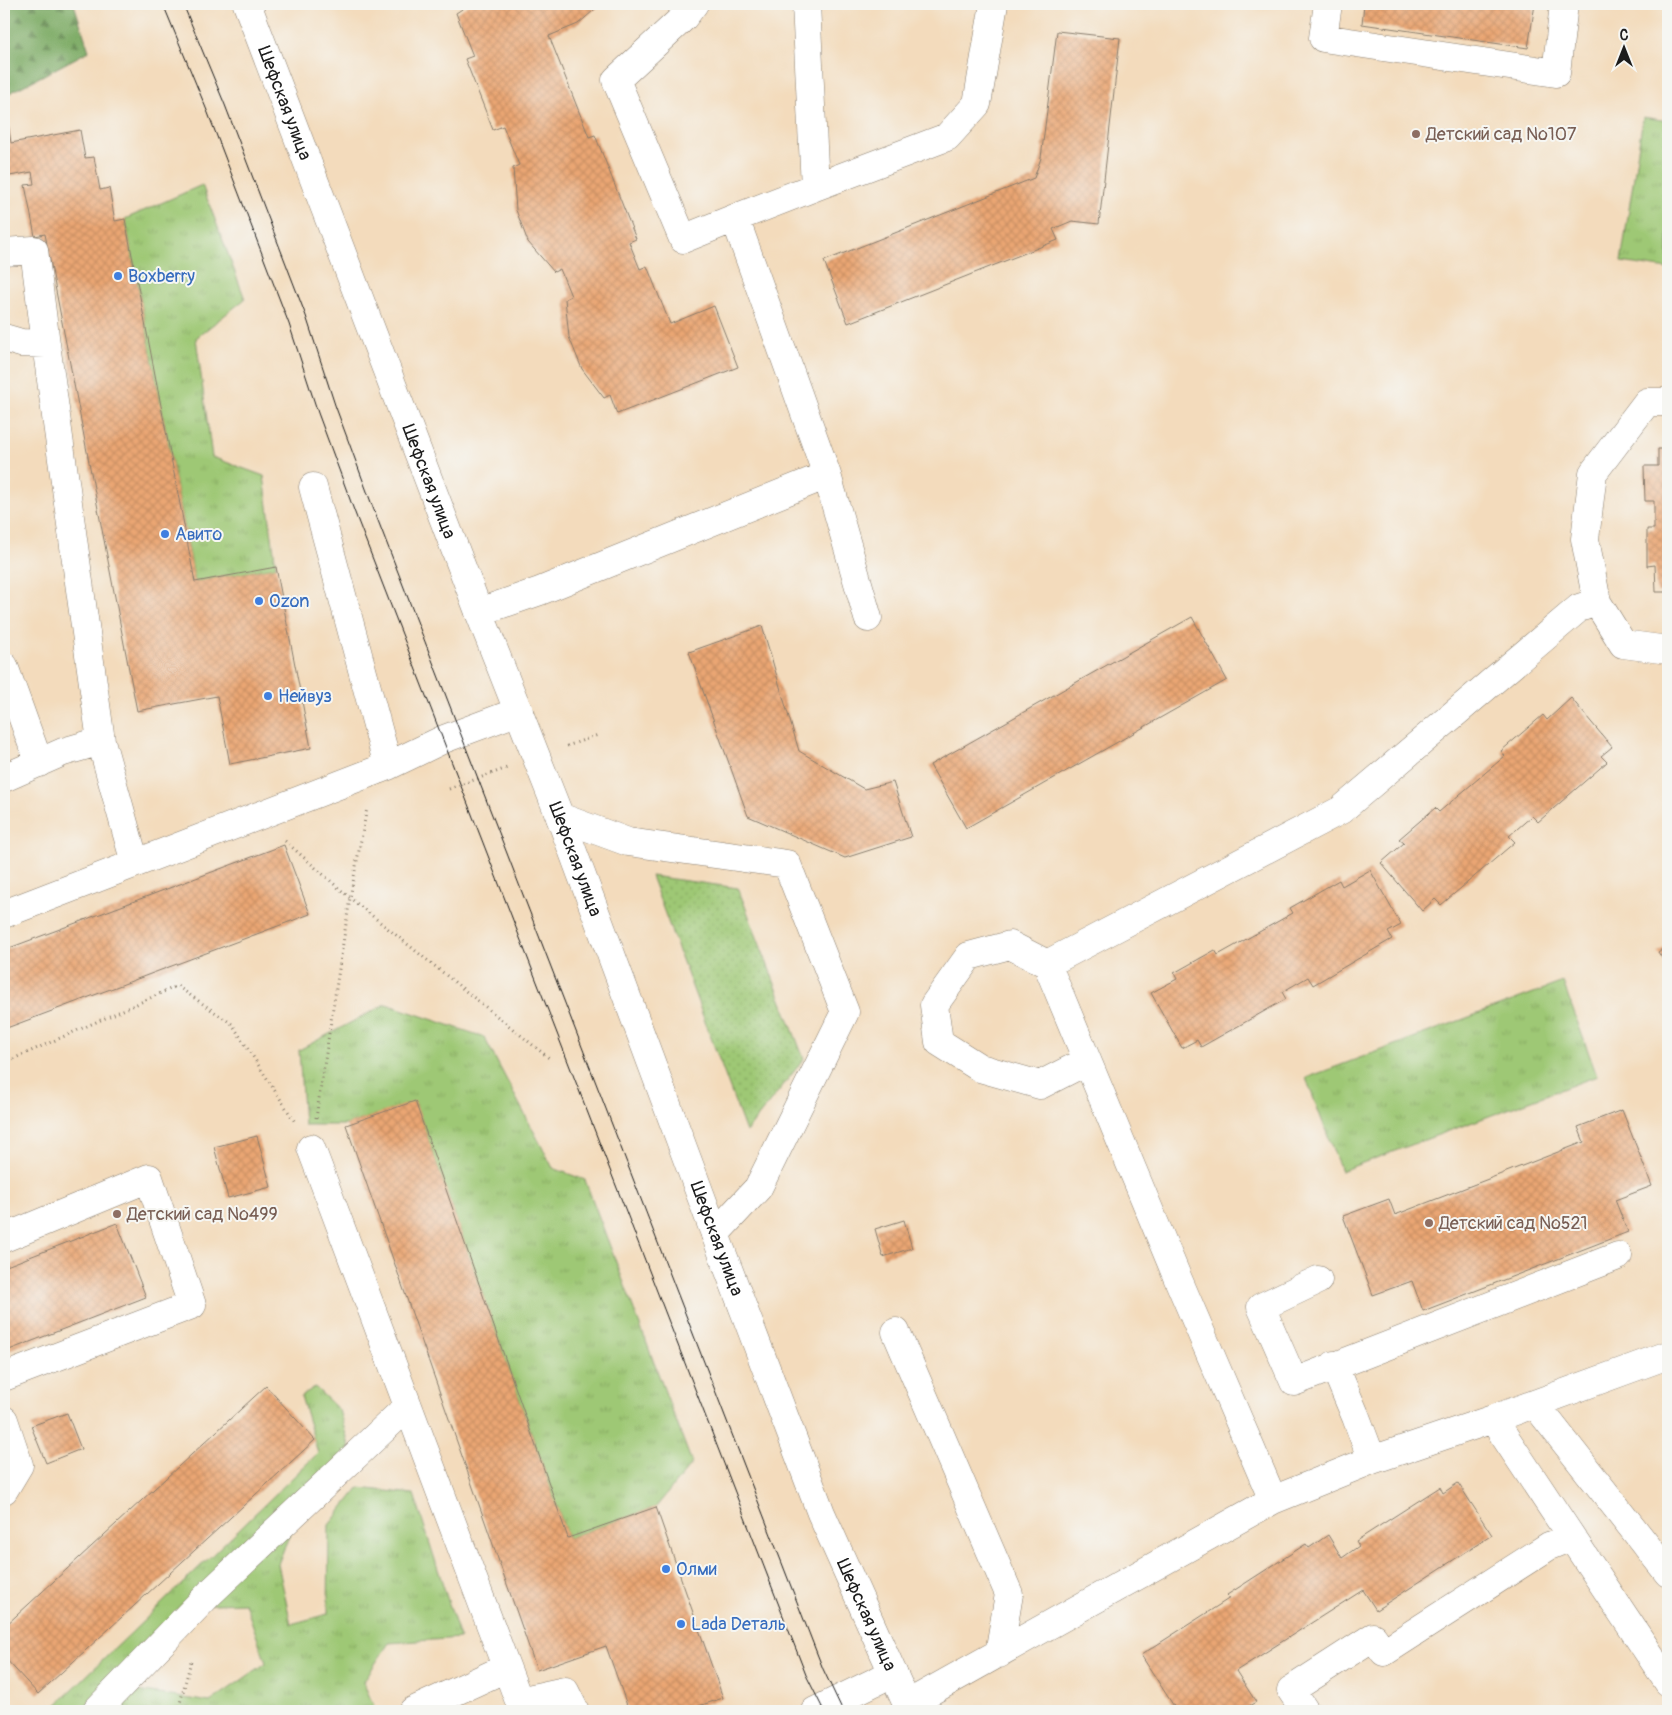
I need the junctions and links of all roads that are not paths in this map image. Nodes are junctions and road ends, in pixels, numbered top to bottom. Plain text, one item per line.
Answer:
1 (247, 4) edge
2 (694, 4) edge
3 (806, 4) edge
4 (994, 4) edge
5 (1328, 4) edge
6 (1564, 4) edge
7 (815, 187) junction
8 (735, 218) junction
9 (4, 252) edge
10 (4, 338) edge
11 (46, 344) junction
12 (1668, 402) edge
13 (827, 475) junction
14 (313, 487) dead end
15 (1597, 602) junction
16 (479, 612) junction
17 (868, 618) dead end
18 (1668, 650) edge
19 (4, 666) edge
20 (519, 711) junction
21 (101, 741) junction
22 (39, 763) junction
23 (381, 769) junction
24 (4, 778) edge
25 (560, 818) junction
26 (135, 863) junction
27 (4, 914) edge
28 (1046, 964) junction
29 (1087, 1061) junction
30 (312, 1148) road end
31 (715, 1234) junction
32 (4, 1238) edge
33 (1618, 1256) dead end
34 (1318, 1280) dead end
35 (896, 1332) dead end
36 (1668, 1355) edge
37 (1334, 1365) junction
38 (4, 1377) edge
39 (1536, 1404) junction
40 (408, 1406) junction
41 (1493, 1419) junction
42 (4, 1420) edge
43 (1372, 1460) junction
44 (4, 1490) edge
45 (1273, 1500) junction
46 (1571, 1537) junction
47 (1668, 1573) edge
48 (999, 1654) junction
49 (506, 1668) junction
50 (892, 1673) junction
51 (1668, 1682) edge
52 (908, 1708) edge
53 (96, 1711) edge
54 (413, 1711) edge
55 (575, 1711) edge
56 (815, 1711) edge
57 (1305, 1711) edge

1 - 16 main road, Шефская улица
2 - 8 main road
3 - 7 main road
4 - 7 main road
5 - 6 main road
7 - 8 main road
8 - 13 main road
9 - 11 main road
10 - 11 main road
11 - 21 main road
12 - 15 main road
13 - 16 main road
13 - 17 main road
14 - 23 main road
15 - 18 main road
15 - 28 main road
16 - 20 main road, Шефская улица
19 - 22 main road
20 - 23 main road
20 - 25 main road, Шефская улица
21 - 22 main road
21 - 26 main road
22 - 24 main road
23 - 26 main road
25 - 31 main road, Шефская улица
25 - 31 main road
26 - 27 main road
28 - 29 main road
28 - 29 main road
29 - 45 main road
30 - 40 main road
31 - 50 main road, Шефская улица
32 - 38 main road
33 - 37 main road
34 - 37 main road
35 - 48 main road
36 - 39 main road
37 - 43 main road
39 - 41 main road
39 - 47 main road
40 - 49 main road
40 - 53 main road
41 - 43 main road
41 - 46 main road
42 - 44 main road
43 - 45 main road
45 - 48 main road
46 - 51 main road
46 - 57 main road
48 - 52 main road
49 - 54 main road
49 - 55 main road
50 - 52 main road, Шефская улица
50 - 56 main road

